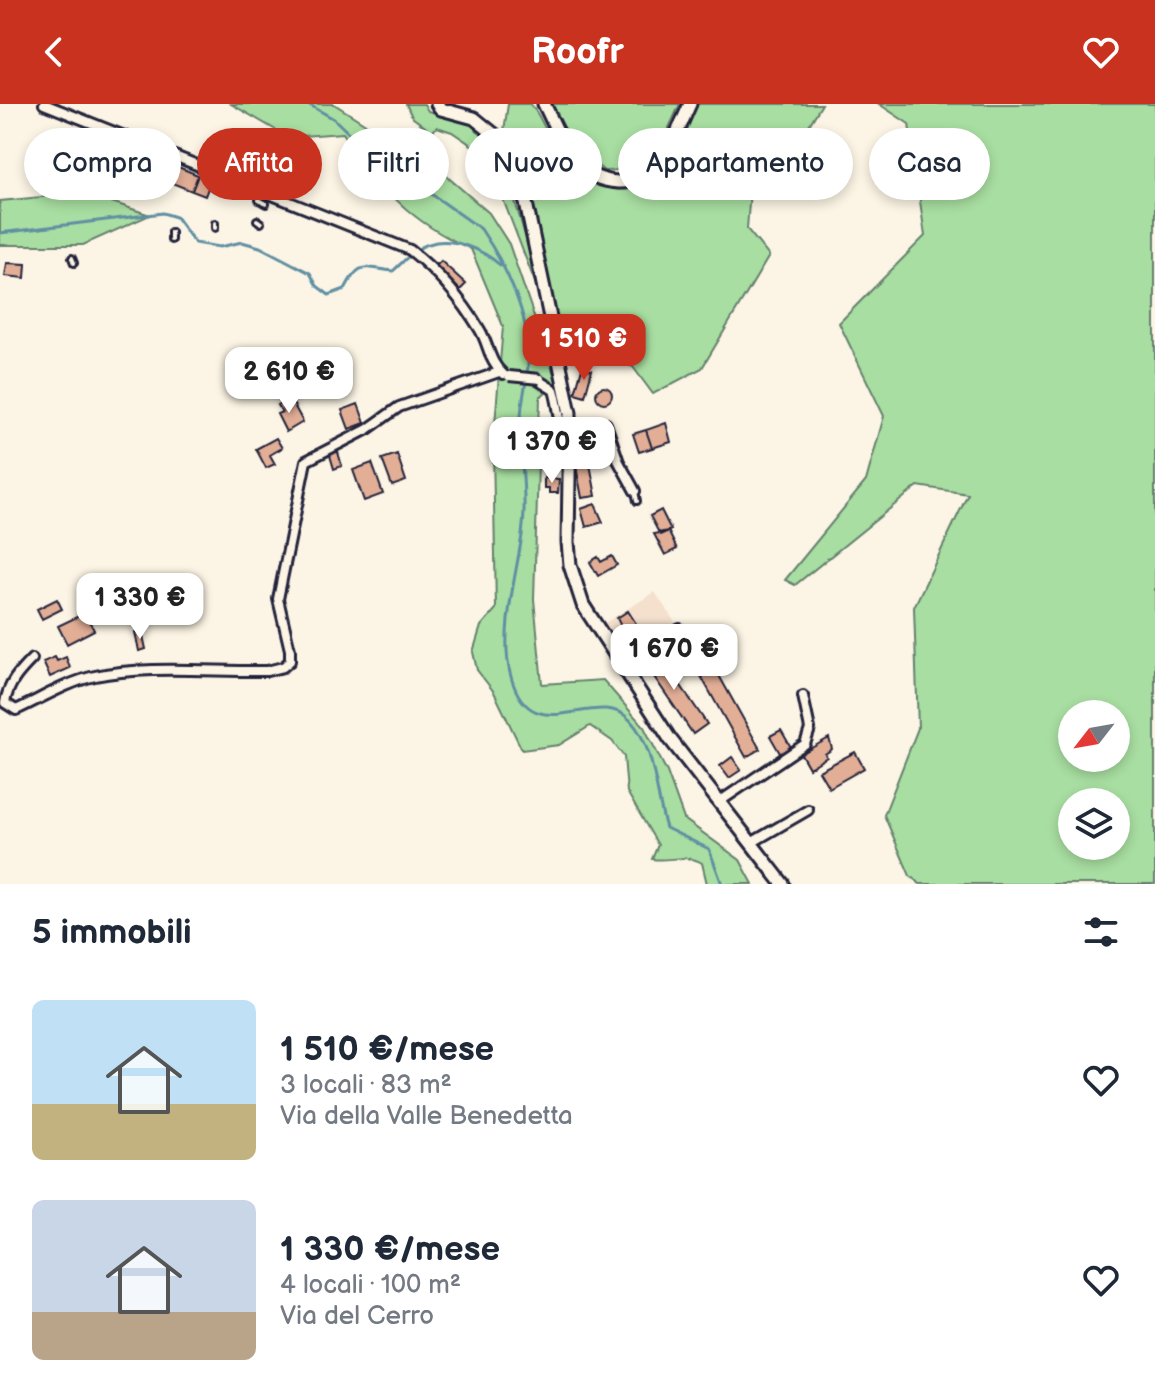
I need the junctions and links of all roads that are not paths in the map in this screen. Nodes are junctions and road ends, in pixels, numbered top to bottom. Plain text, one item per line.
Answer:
1 (44, 104) edge
2 (437, 104) edge
3 (544, 104) edge
4 (690, 104) edge
5 (259, 200) dead end
6 (266, 204) dead end
7 (171, 232) dead end
8 (171, 240) dead end
9 (499, 372) junction
10 (570, 446) junction
11 (635, 491) joint
12 (637, 501) dead end
13 (680, 629) dead end
14 (32, 659) dead end
15 (621, 667) junction
16 (803, 696) dead end
17 (719, 802) junction
18 (808, 810) dead end
19 (751, 843) junction
20 (783, 884) edge

1 - 9 street
2 - 10 main road
3 - 4 main road
5 - 6 lane
7 - 8 lane
9 - 10 street, bridge
9 - 14 street
10 - 11 street
10 - 15 main road
11 - 12 lane
13 - 15 street
15 - 17 main road
16 - 17 street
17 - 19 main road
18 - 19 street
19 - 20 main road

